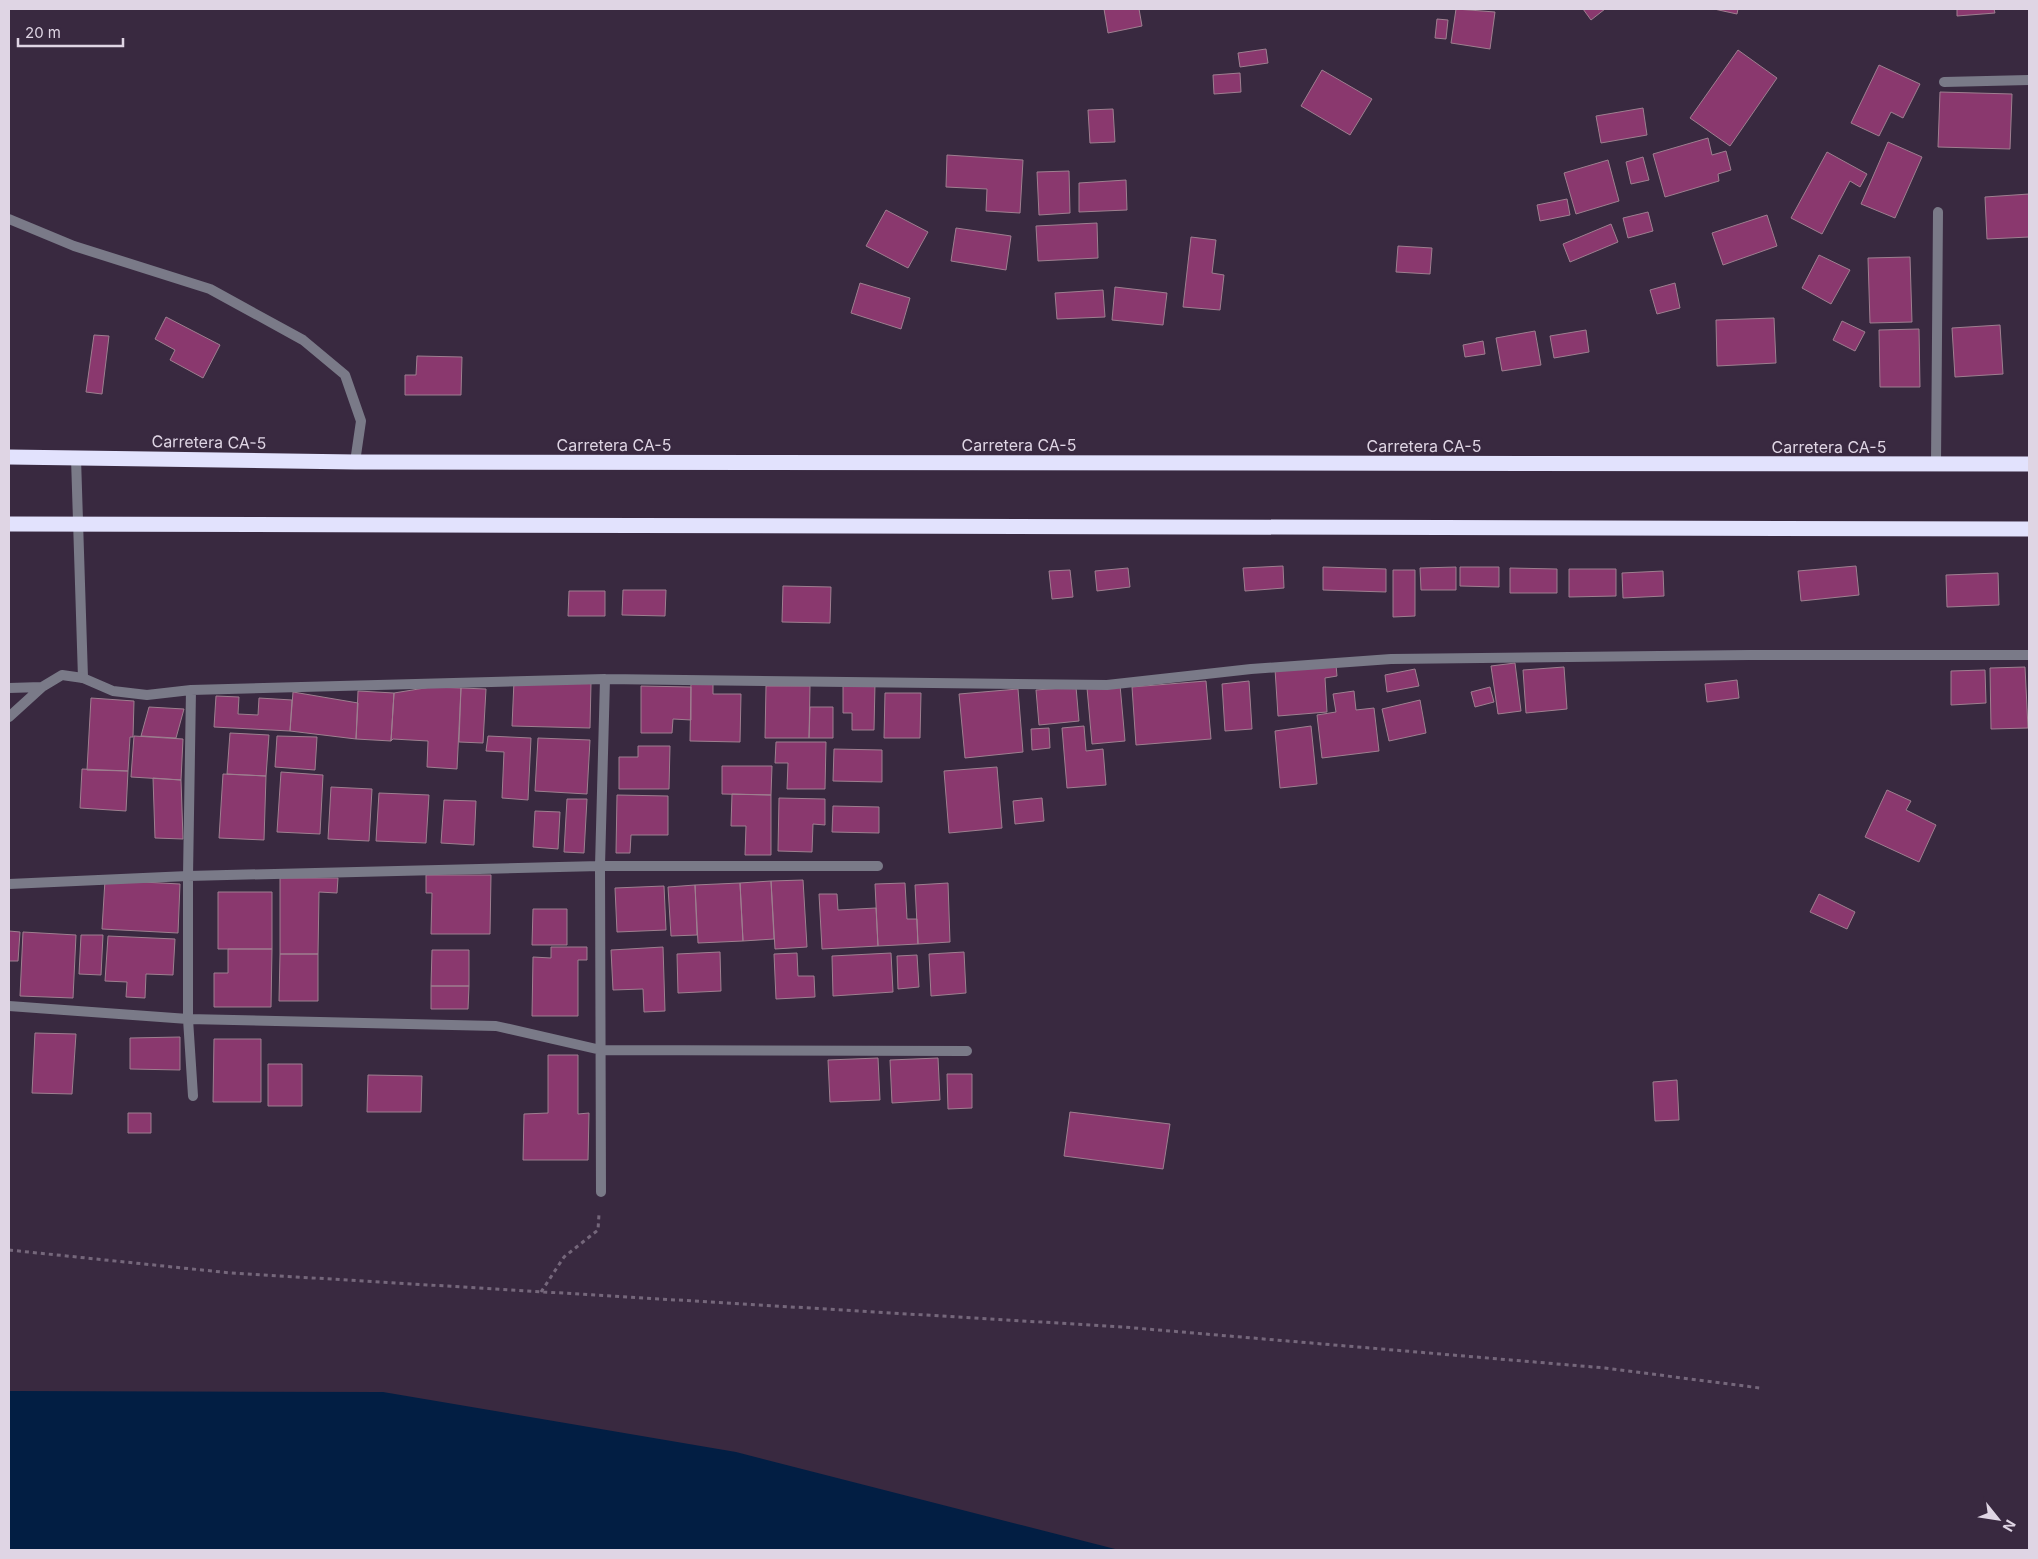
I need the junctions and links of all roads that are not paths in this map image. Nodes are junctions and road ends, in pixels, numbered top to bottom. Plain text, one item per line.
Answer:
1 (2029, 80) edge
2 (1944, 82) dead end
3 (1938, 212) dead end
4 (9, 219) edge
5 (9, 457) edge
6 (76, 458) junction
7 (355, 462) junction
8 (1936, 464) junction
9 (2029, 464) edge
10 (9, 524) edge
11 (77, 524) junction
12 (2029, 529) edge
13 (2029, 655) edge
14 (83, 678) junction
15 (605, 679) junction
16 (42, 687) junction
17 (9, 688) edge
18 (191, 690) junction
19 (9, 717) edge
20 (600, 866) junction
21 (878, 866) dead end
22 (188, 876) junction
23 (9, 884) edge
24 (9, 1006) edge
25 (188, 1019) junction
26 (601, 1050) junction
27 (967, 1051) dead end
28 (194, 1096) dead end
29 (601, 1192) road end

1 - 2 street
3 - 8 street
4 - 7 street
5 - 6 highway, Carretera CA-5
6 - 7 highway, Carretera CA-5
6 - 11 street
7 - 8 highway, Carretera CA-5
8 - 9 highway, Carretera CA-5
10 - 11 highway
11 - 12 highway
11 - 14 street
13 - 15 street
14 - 16 street
14 - 18 street
15 - 18 street
15 - 20 street
16 - 17 street
16 - 19 street
18 - 22 street
20 - 21 street
20 - 22 street
20 - 26 street
22 - 23 street
22 - 25 street
24 - 25 street
25 - 26 street
25 - 28 street
26 - 27 street
26 - 29 street

